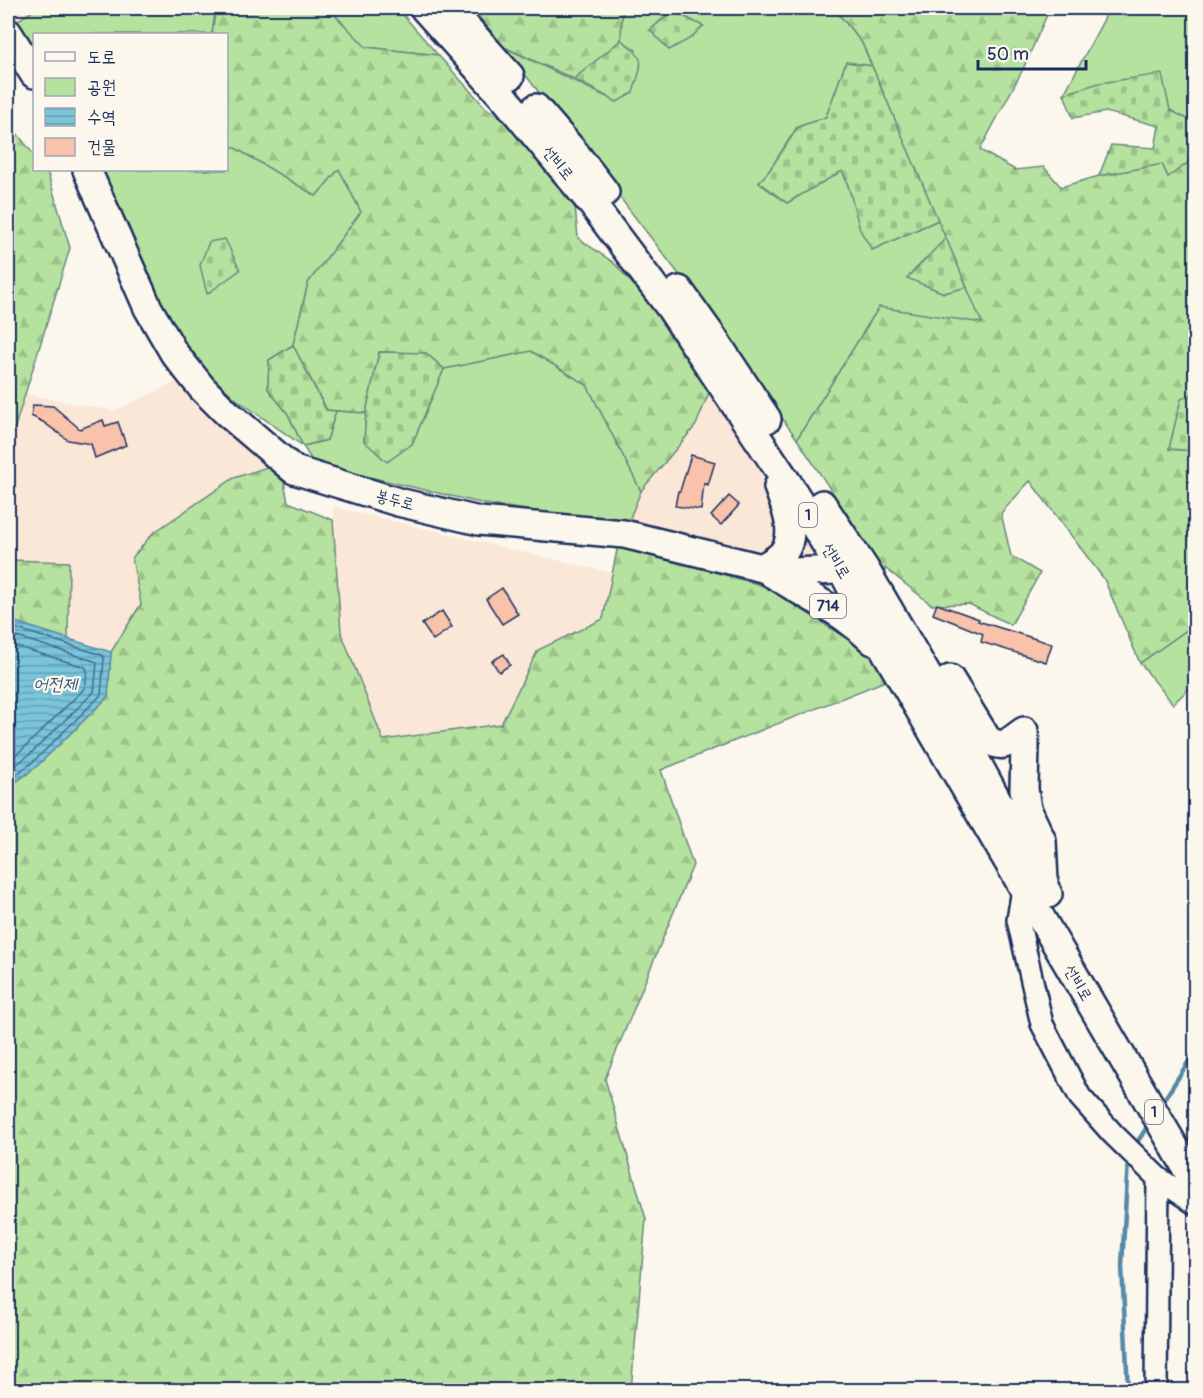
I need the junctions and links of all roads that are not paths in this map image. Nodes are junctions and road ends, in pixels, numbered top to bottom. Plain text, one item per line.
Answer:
1 (424, 8) edge
2 (449, 8) edge
3 (8, 33) edge
4 (33, 72) edge
5 (87, 171) edge
6 (759, 440) junction
7 (762, 568) junction
8 (853, 569) junction
9 (896, 645) junction
10 (1034, 888) junction
11 (1189, 1150) edge
12 (1158, 1178) junction
13 (1196, 1186) edge
14 (1196, 1204) edge
15 (1156, 1390) edge

1 - 6 main road, 선비로 / 1
2 - 8 main road, 선비로 / 1
3 - 4 main road
5 - 7 main road, 봉두로
6 - 7 main road
6 - 8 main road, 선비로 / 1
7 - 8 main road, 봉두로
7 - 9 main road, 714
8 - 9 main road, 선비로 / 1
9 - 10 main road, 선비로 / 1
9 - 10 main road
10 - 11 main road, 선비로 / 1
10 - 12 street
11 - 13 main road, 1
12 - 14 street
12 - 15 street

